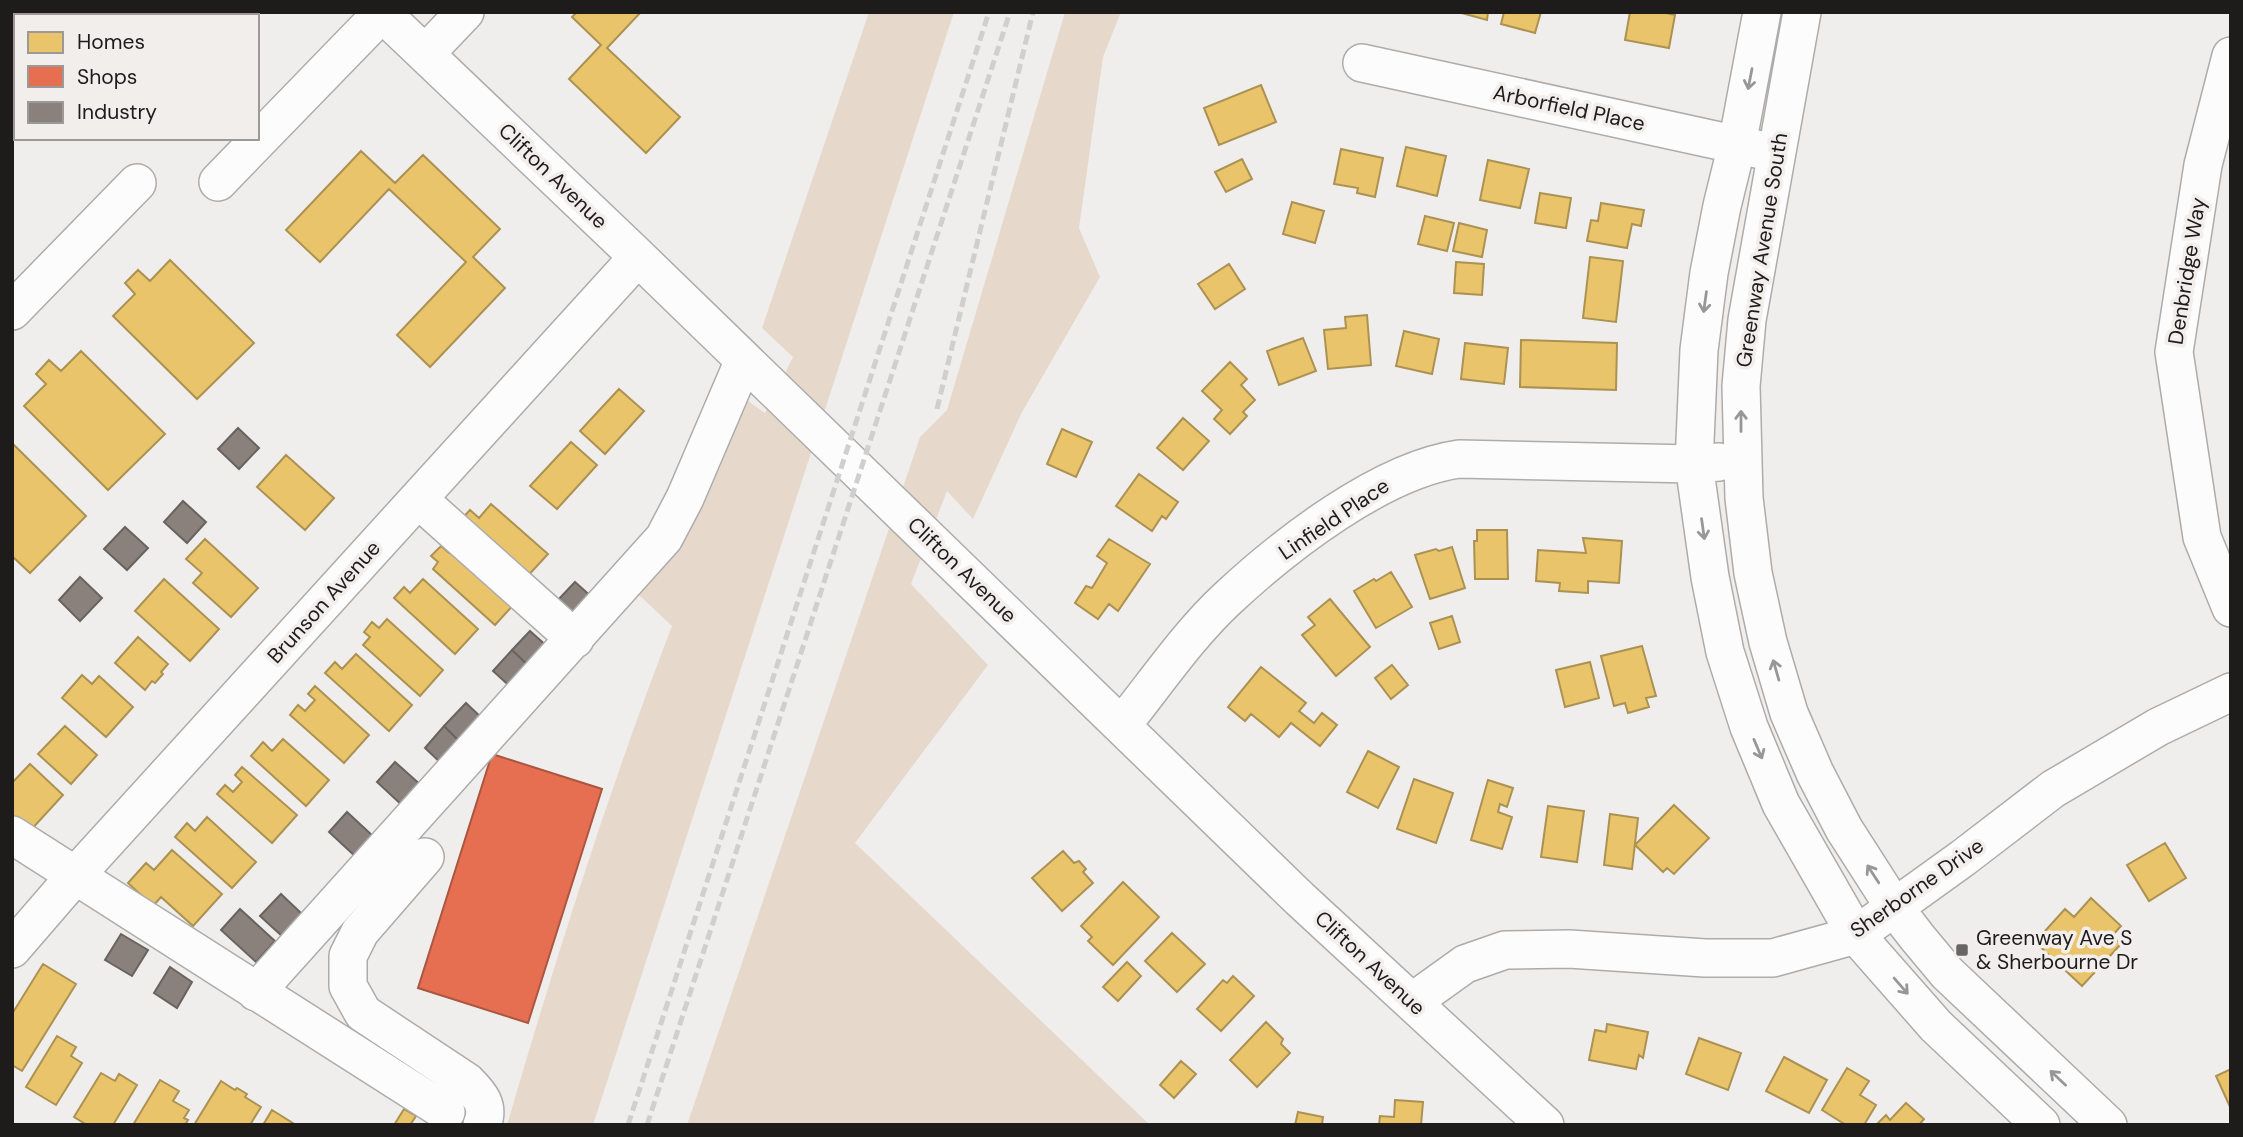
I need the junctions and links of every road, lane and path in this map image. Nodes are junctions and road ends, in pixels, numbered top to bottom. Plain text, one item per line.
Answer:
1 (465, 12) edge
2 (1762, 12) edge
3 (1802, 12) edge
4 (382, 13) edge
5 (425, 54) junction
6 (2231, 56) edge
7 (1362, 63) dead end
8 (259, 139) edge
9 (258, 140) edge
10 (1737, 145) junction
11 (1776, 153) junction
12 (218, 181) dead end
13 (137, 183) dead end
14 (638, 257) junction
15 (12, 311) edge
16 (744, 360) junction
17 (1742, 460) junction
18 (1695, 464) junction
19 (418, 499) junction
20 (2231, 608) edge
21 (575, 639) junction
22 (2231, 692) edge
23 (1122, 725) junction
24 (12, 835) edge
25 (403, 865) junction
26 (75, 876) junction
27 (1894, 907) junction
28 (1856, 935) junction
29 (12, 949) edge
30 (256, 992) junction
31 (1412, 1002) junction
32 (446, 1112) dead end
33 (482, 1125) edge
34 (1545, 1125) edge
35 (2041, 1125) edge
36 (2108, 1125) edge

1 - 5 street
2 -> 10 street, Greenway Avenue South
3 - 11 street, Greenway Avenue South
4 - 5 street, Clifton Avenue
4 - 8 street
5 - 14 street, Clifton Avenue
6 - 20 street, Denbridge Way
7 - 10 street, Arborfield Place
9 - 12 street
10 - 11 street, Arborfield Place
10 -> 18 street, Greenway Avenue South
17 -> 11 street, Greenway Avenue South
13 - 15 street
14 - 16 street, Clifton Avenue
14 - 19 street, Brunson Avenue
16 - 21 street
16 - 23 street, Clifton Avenue
17 - 18 street, Linfield Place
27 -> 17 street, Greenway Avenue South
18 - 23 street, Linfield Place
18 -> 28 street, Greenway Avenue South
19 - 21 street
19 - 26 street, Brunson Avenue
21 - 25 street
22 - 27 street, Sherborne Drive
23 - 31 street, Clifton Avenue
24 - 26 street
25 - 30 street
25 - 33 street
26 - 29 street, Brunson Avenue
26 - 30 street
27 - 28 street, Sherborne Drive
36 -> 27 street, Greenway Avenue South
28 - 31 street, Sherborne Drive
28 -> 35 street, Greenway Avenue South
30 - 32 street
31 - 34 street, Clifton Avenue

